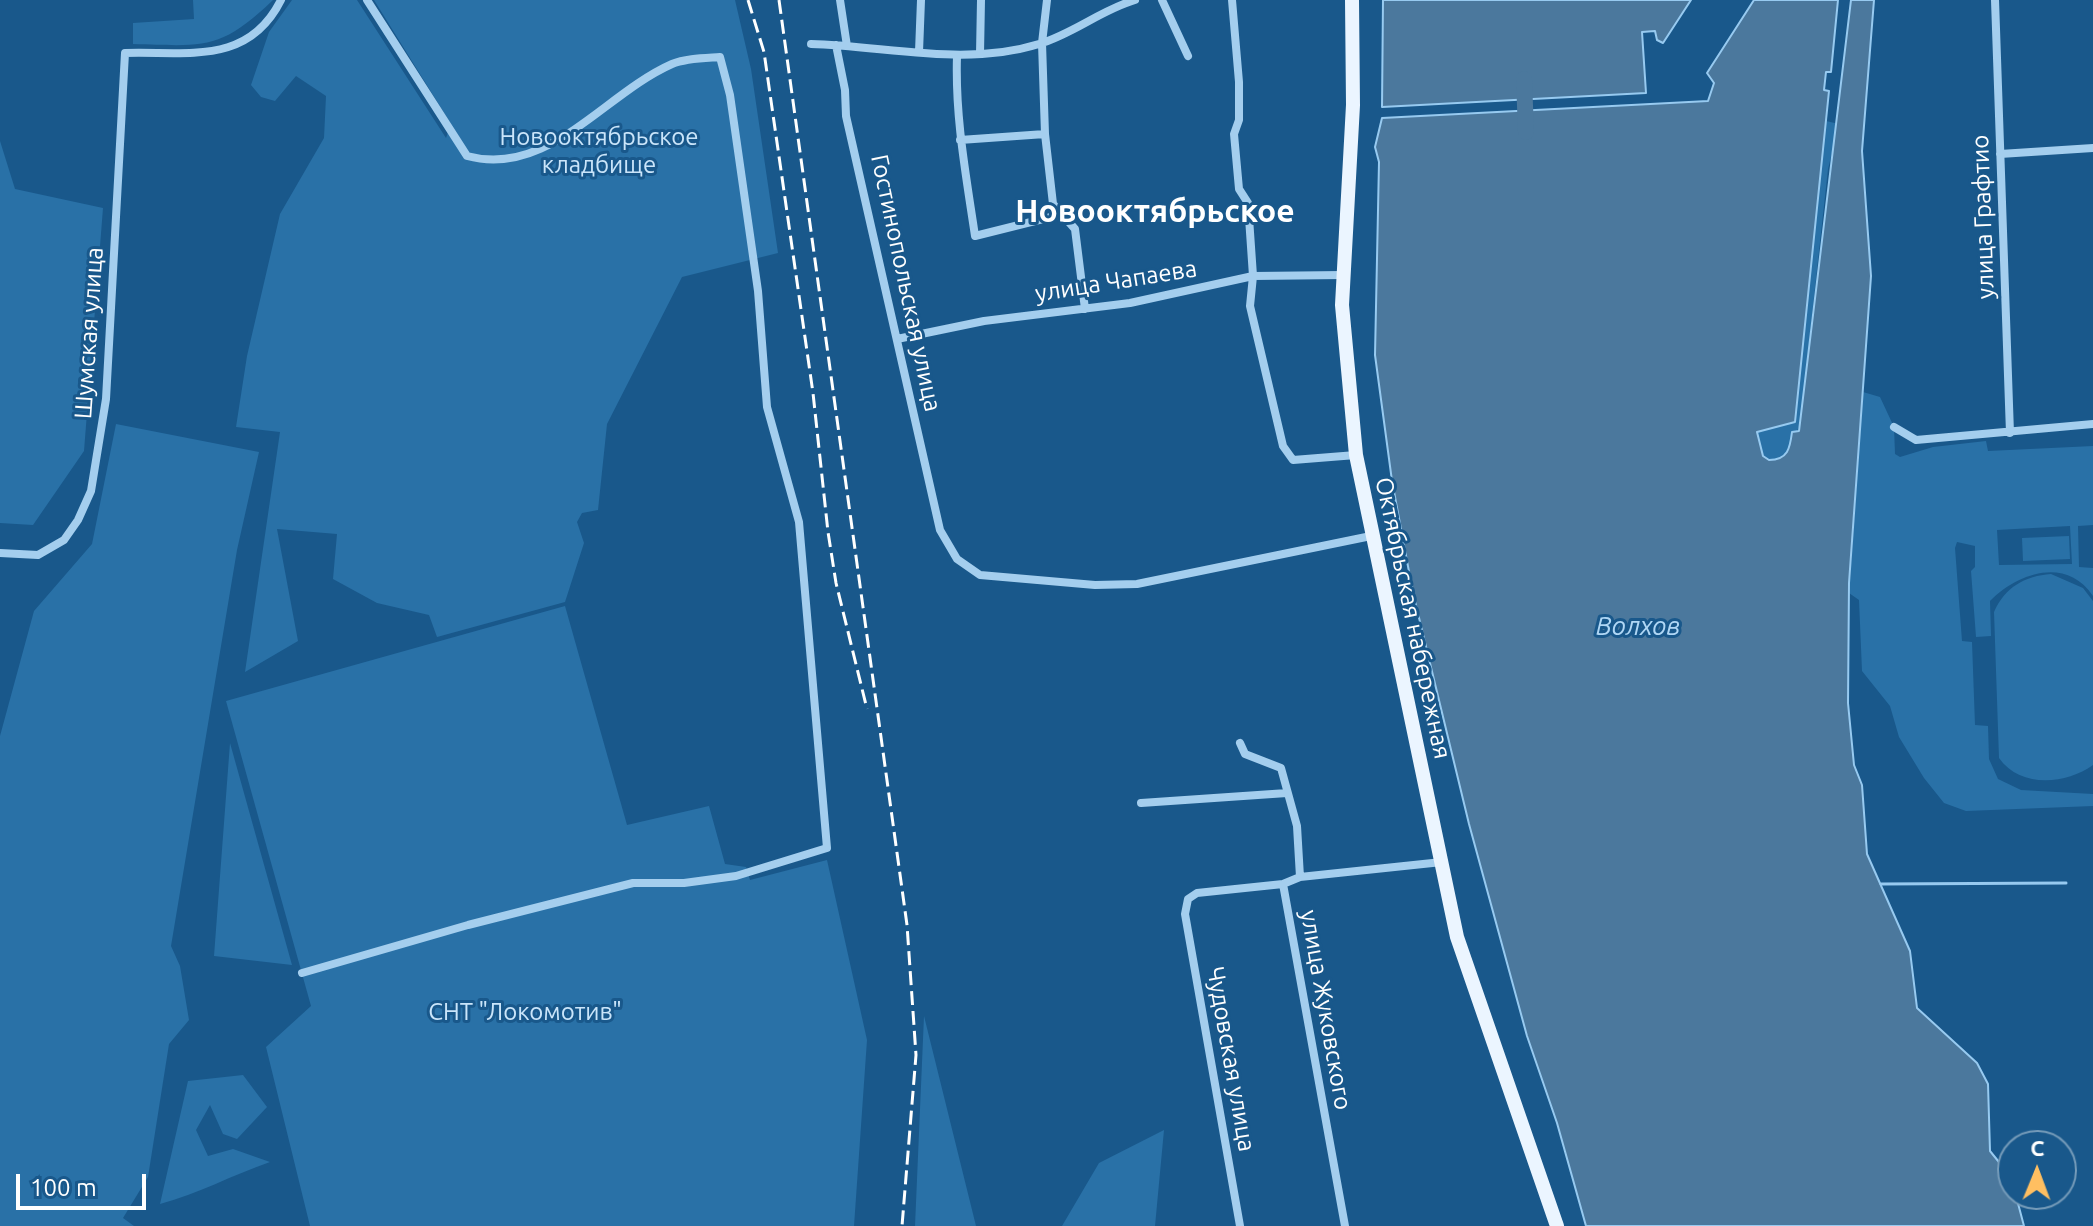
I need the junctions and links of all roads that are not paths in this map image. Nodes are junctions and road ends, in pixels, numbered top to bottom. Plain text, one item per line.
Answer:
1 (281, 0) edge
2 (367, 0) edge
3 (840, 0) edge
4 (921, 0) edge
5 (981, 0) edge
6 (1047, 0) edge
7 (1135, 0) edge
8 (1162, 0) edge
9 (1232, 0) edge
10 (1352, 0) edge
11 (1995, 0) edge
12 (1042, 43) junction
13 (811, 44) dead end
14 (836, 45) junction
15 (847, 46) junction
16 (919, 52) junction
17 (980, 54) junction
18 (957, 56) junction
19 (1188, 56) dead end
20 (1045, 134) junction
21 (960, 140) junction
22 (2093, 148) edge
23 (2000, 154) junction
24 (1059, 215) junction
25 (1343, 275) junction
26 (1253, 276) junction
27 (1085, 309) junction
28 (897, 339) junction
29 (2093, 424) edge
30 (1894, 427) dead end
31 (2010, 433) junction
32 (1356, 455) junction
33 (1371, 536) junction
34 (0, 553) edge
35 (1240, 743) dead end
36 (1287, 793) junction
37 (1141, 803) dead end
38 (1443, 861) junction
39 (1300, 877) junction
40 (1283, 884) junction
41 (302, 973) dead end
42 (1240, 1226) edge
43 (1345, 1226) edge
44 (1557, 1226) edge

1 - 34 street, Шумская улица
2 - 41 street
3 - 15 street
4 - 16 street
5 - 17 street
6 - 12 street
7 - 12 street
8 - 19 street
9 - 26 street
10 - 25 main road, Октябрьская набережная
11 - 23 street, улица Графтио
12 - 17 street
12 - 20 street
13 - 14 street
14 - 15 street
14 - 28 street, Гостинопольская улица
15 - 16 street
16 - 18 street
17 - 18 street
18 - 21 street
20 - 21 street
20 - 24 street
21 - 24 street
22 - 23 street
23 - 31 street, улица Графтио
24 - 27 street
25 - 26 street, улица Чапаева
25 - 32 main road, Октябрьская набережная
26 - 27 street, улица Чапаева
26 - 32 street
27 - 28 street, улица Чапаева
28 - 33 street, Гостинопольская улица
29 - 31 street
30 - 31 street
32 - 33 main road, Октябрьская набережная
33 - 38 main road, Октябрьская набережная
35 - 36 street, улица Жуковского
36 - 37 street
36 - 39 street, улица Жуковского
38 - 39 street
38 - 44 main road, Октябрьская набережная
39 - 40 street, улица Жуковского
40 - 42 street, Чудовская улица
40 - 43 street, улица Жуковского

